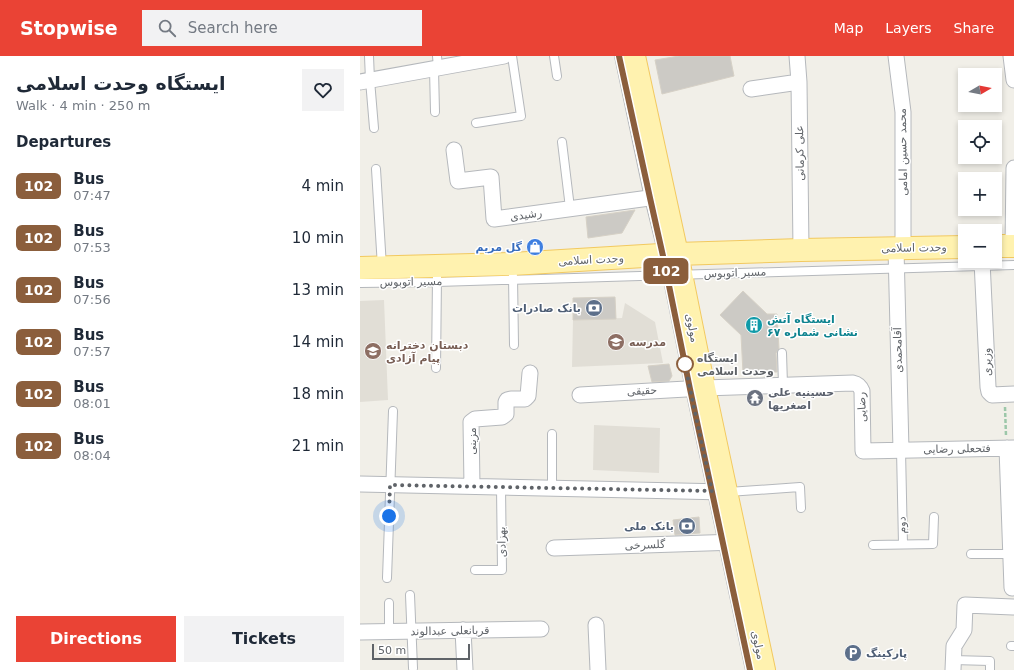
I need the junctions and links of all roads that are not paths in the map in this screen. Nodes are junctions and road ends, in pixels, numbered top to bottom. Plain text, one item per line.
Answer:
1 (369, 56) edge
2 (504, 56) edge
3 (512, 56) edge
4 (554, 56) edge
5 (619, 56) edge
6 (634, 56) edge
7 (797, 56) edge
8 (896, 56) edge
9 (1010, 56) edge
10 (436, 64) edge
11 (557, 76) dead end
12 (1014, 80) edge
13 (365, 81) edge
14 (799, 82) junction
15 (751, 89) dead end
16 (435, 112) dead end
17 (476, 123) dead end
18 (374, 128) dead end
19 (562, 142) dead end
20 (454, 150) dead end
21 (1014, 168) edge
22 (376, 169) dead end
23 (657, 197) junction
24 (570, 208) junction
25 (958, 248) edge
26 (801, 250) junction
27 (1009, 251) edge
28 (898, 255) junction
29 (958, 261) edge
30 (672, 265) junction
31 (360, 268) edge
32 (382, 268) junction
33 (982, 268) edge
34 (513, 272) junction
35 (437, 274) junction
36 (360, 283) edge
37 (514, 345) dead end
38 (782, 353) dead end
39 (436, 368) dead end
40 (530, 373) dead end
41 (783, 385) junction
42 (697, 388) junction
43 (1009, 394) edge
44 (580, 395) dead end
45 (393, 411) dead end
46 (552, 434) dead end
47 (1010, 448) edge
48 (901, 450) junction
49 (360, 484) edge
50 (390, 485) junction
51 (472, 486) junction
52 (501, 487) junction
53 (552, 488) junction
54 (719, 491) junction
55 (800, 508) dead end
56 (934, 517) dead end
57 (730, 542) junction
58 (903, 544) junction
59 (873, 545) dead end
60 (554, 548) dead end
61 (971, 554) dead end
62 (1011, 554) junction
63 (475, 570) dead end
64 (387, 578) dead end
65 (1012, 588) dead end
66 (410, 596) dead end
67 (389, 603) dead end
68 (1014, 607) edge
69 (596, 625) dead end
70 (541, 629) dead end
71 (463, 630) junction
72 (412, 631) junction
73 (360, 632) edge
74 (389, 632) junction
75 (953, 665) edge
76 (413, 668) dead end
77 (465, 670) edge
78 (598, 670) edge
79 (750, 670) edge
80 (764, 670) edge
81 (990, 670) edge

1 - 13 lane
2 - 10 street
3 - 17 lane
4 - 11 lane
5 - 23 lane
6 - 23 main road, مولوی
7 - 14 street, علی کرمانی
8 - 28 street, محمد حسین امامی
9 - 12 street
10 - 13 street
10 - 16 lane
13 - 18 lane
14 - 15 street
14 - 26 street, علی کرمانی
19 - 24 lane
20 - 24 street, رشیدی
21 - 27 street
22 - 32 lane
23 - 24 street, رشیدی
23 - 30 main road, مولوی
25 - 28 main road, وحدت اسلامی
26 - 28 main road, وحدت اسلامی
26 - 30 main road, وحدت اسلامی
28 - 29 lane, مسیر اتوبوس
28 - 30 lane, مسیر اتوبوس
28 - 48 street, آقامحمدی
30 - 34 main road, وحدت اسلامی
30 - 42 main road, مولوی
31 - 32 main road, وحدت اسلامی
32 - 35 main road, وحدت اسلامی
33 - 43 street, وزیری
34 - 35 main road, وحدت اسلامی
34 - 37 lane
35 - 36 lane, مسیر اتوبوس
35 - 39 lane
38 - 41 lane
40 - 51 street, مزینی
41 - 42 street, رضایی
41 - 48 street, رضایی
42 - 44 street, حقیقی
42 - 54 main road, مولوی
45 - 50 lane
46 - 53 lane
47 - 48 street, فتحعلی رضایی
47 - 62 street
48 - 58 lane, دوم
49 - 50 street
50 - 51 street
50 - 64 lane
51 - 52 street
52 - 53 street
52 - 63 lane, بهزادی
53 - 54 street
54 - 55 lane
54 - 57 main road, مولوی
56 - 58 lane, دوم
57 - 60 street, گلسرخی
57 - 79 lane
57 - 80 main road, مولوی
58 - 59 lane
61 - 62 lane
62 - 65 street
66 - 72 lane
67 - 74 lane
68 - 75 street
69 - 78 street
70 - 71 street, قربانعلی عبدالوند
71 - 72 street, قربانعلی عبدالوند
71 - 77 street
72 - 74 street, قربانعلی عبدالوند
72 - 76 lane
73 - 74 street, قربانعلی عبدالوند
75 - 81 lane

